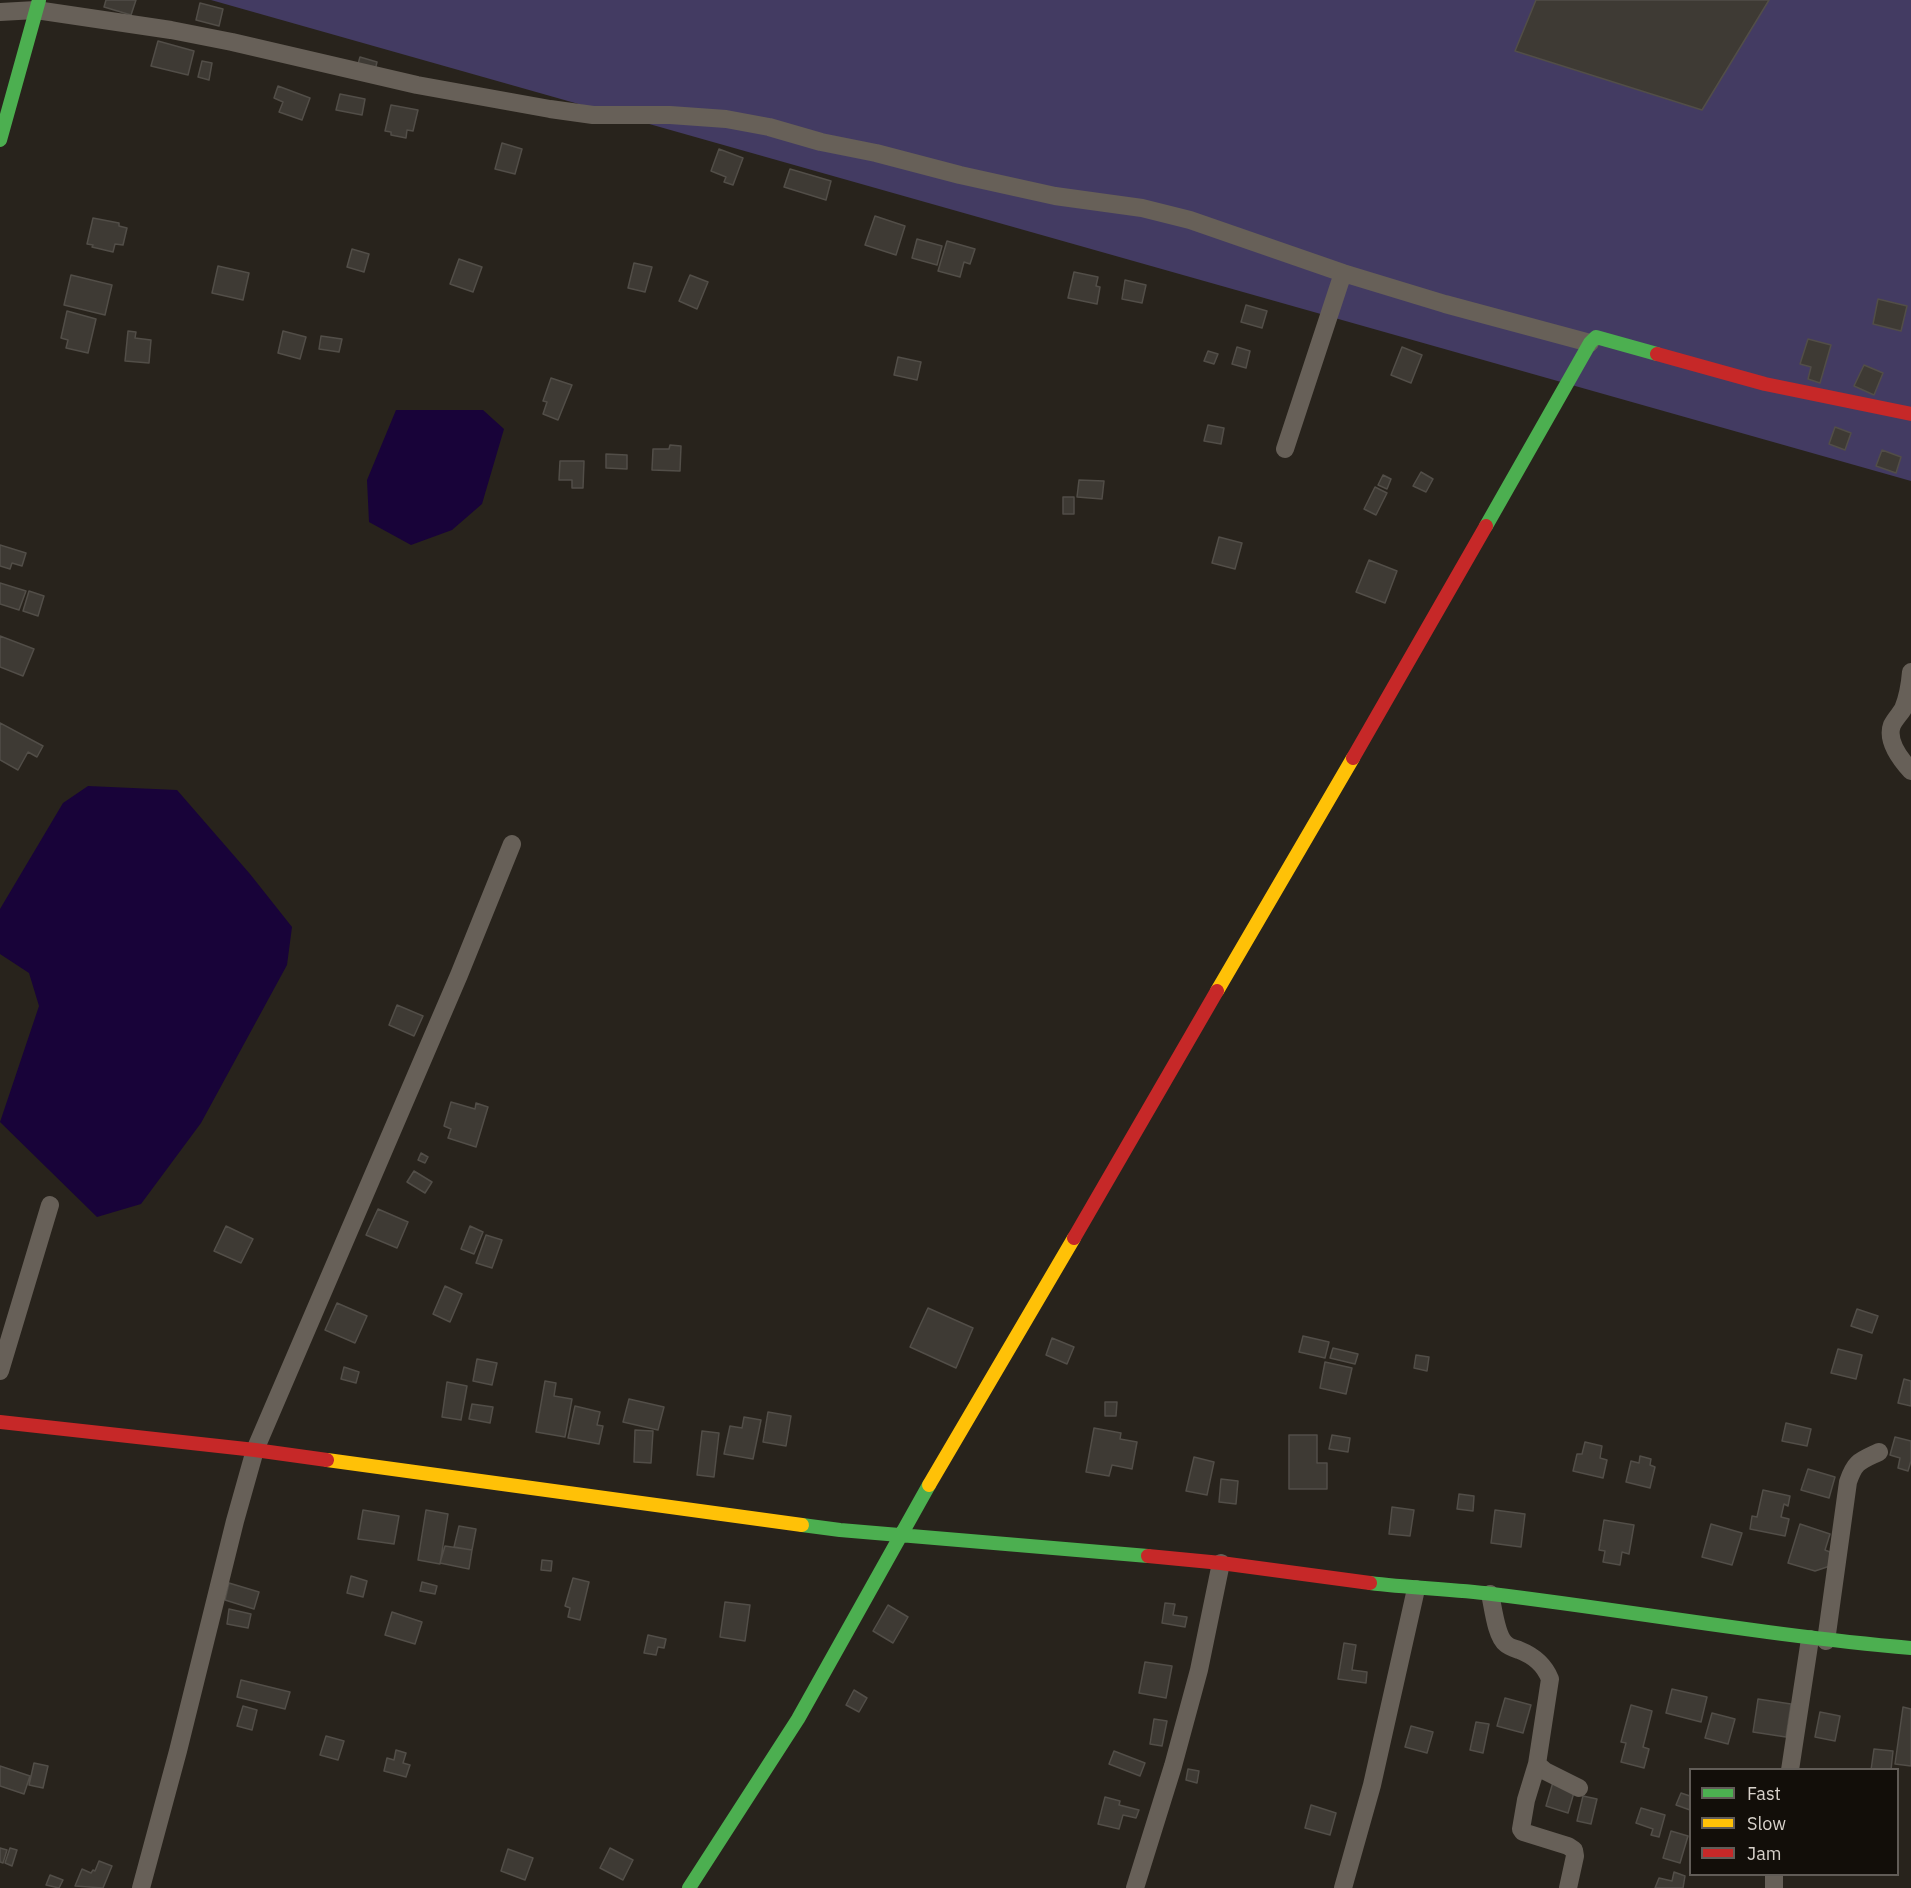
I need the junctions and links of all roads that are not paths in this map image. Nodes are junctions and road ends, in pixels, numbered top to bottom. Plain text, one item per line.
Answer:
1 (38, 5) edge
2 (0, 12) edge
3 (0, 140) edge
4 (1343, 273) junction
5 (1590, 343) junction
6 (1911, 414) edge
7 (1285, 449) dead end
8 (1911, 672) edge
9 (1911, 771) edge
10 (512, 844) dead end
11 (50, 1205) dead end
12 (0, 1371) edge
13 (0, 1422) edge
14 (255, 1450) junction
15 (1879, 1452) dead end
16 (901, 1534) junction
17 (1221, 1563) junction
18 (1416, 1589) junction
19 (1490, 1594) junction
20 (1818, 1640) junction
21 (1911, 1648) edge
22 (1537, 1764) junction
23 (1790, 1768) edge
24 (1579, 1788) dead end
25 (141, 1888) edge
26 (689, 1888) edge
27 (1135, 1888) edge
28 (1343, 1888) edge
29 (1568, 1888) edge

1 - 2 street
1 - 3 street
1 - 4 street
4 - 5 street
4 - 7 street
5 - 6 street
5 - 16 street
8 - 9 street
10 - 14 street
11 - 12 street
13 - 14 street
14 - 16 street
14 - 25 street
15 - 20 street
16 - 17 street
16 - 26 street
17 - 18 street
17 - 27 street
18 - 19 street
18 - 28 street
19 - 20 street
19 - 22 street
20 - 21 street
20 - 23 street
22 - 24 street
22 - 29 street

